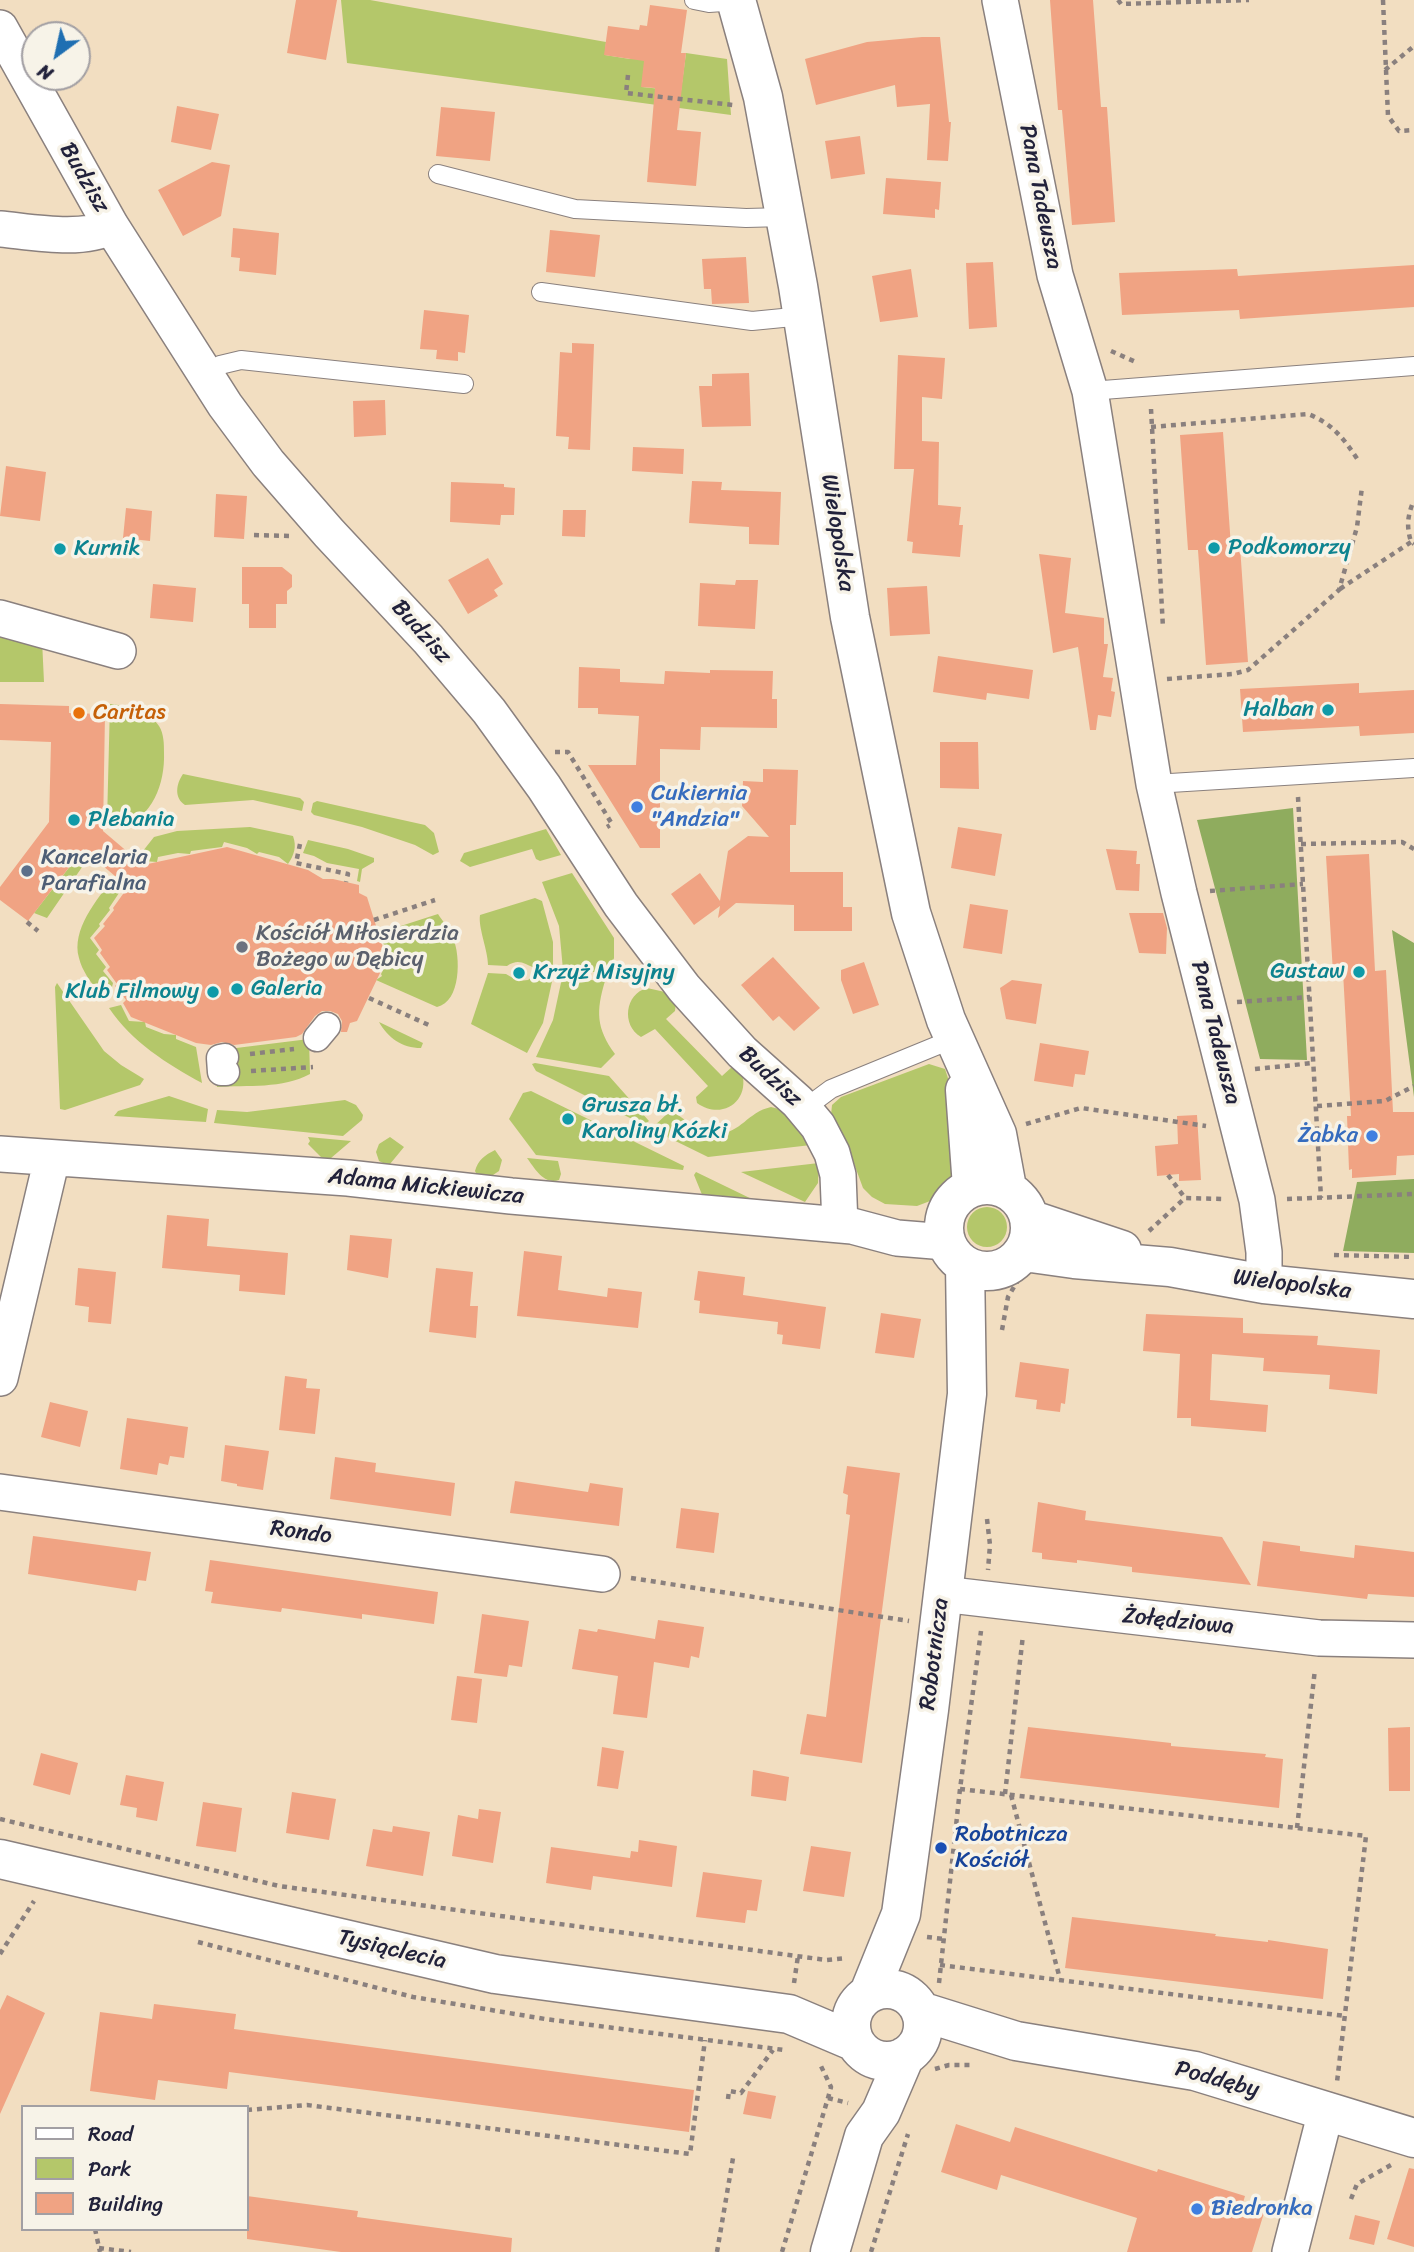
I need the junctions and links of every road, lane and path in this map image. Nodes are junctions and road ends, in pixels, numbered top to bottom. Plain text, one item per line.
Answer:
1 (694, 0) edge
2 (1000, 0) edge
3 (1118, 0) edge
4 (1249, 0) edge
5 (1383, 0) edge
6 (736, 1) edge
7 (0, 28) edge
8 (1414, 46) edge
9 (1385, 70) junction
10 (628, 75) dead end
11 (765, 109) junction
12 (1414, 130) edge
13 (438, 174) dead end
14 (785, 217) junction
15 (111, 226) junction
16 (0, 229) edge
17 (541, 292) dead end
18 (803, 316) junction
19 (1414, 366) edge
20 (206, 374) junction
21 (464, 384) dead end
22 (1090, 391) junction
23 (1358, 460) dead end
24 (1362, 487) dead end
25 (1412, 505) dead end
26 (254, 535) dead end
27 (292, 536) dead end
28 (1412, 543) edge
29 (1339, 590) junction
30 (0, 618) edge
31 (1164, 639) dead end
32 (118, 651) dead end
33 (1166, 666) dead end
34 (1414, 768) edge
35 (1297, 774) junction
36 (1154, 784) junction
37 (1301, 844) junction
38 (300, 845) dead end
39 (1414, 849) edge
40 (346, 881) dead end
41 (1303, 884) junction
42 (1179, 893) junction
43 (435, 900) dead end
44 (374, 920) dead end
45 (27, 922) dead end
46 (38, 930) dead end
47 (1310, 997) junction
48 (369, 998) dead end
49 (1207, 1003) junction
50 (431, 1026) dead end
51 (322, 1032) dead end
52 (958, 1049) junction
53 (1313, 1063) junction
54 (313, 1067) dead end
55 (1225, 1072) junction
56 (1414, 1086) edge
57 (1317, 1106) junction
58 (804, 1109) junction
59 (1020, 1126) dead end
60 (1239, 1128) junction
61 (0, 1154) edge
62 (51, 1158) junction
63 (1168, 1175) dead end
64 (989, 1188) junction
65 (1414, 1194) edge
66 (1185, 1198) junction
67 (1321, 1198) junction
68 (1232, 1199) dead end
69 (1284, 1199) dead end
70 (846, 1225) junction
71 (1149, 1231) dead end
72 (991, 1249) junction
73 (1322, 1255) dead end
74 (1414, 1257) edge
75 (1264, 1284) junction
76 (1414, 1300) edge
77 (1001, 1334) dead end
78 (0, 1378) edge
79 (0, 1492) edge
80 (986, 1509) dead end
81 (602, 1574) joint
82 (985, 1598) junction
83 (927, 1601) junction
84 (1026, 1604) junction
85 (1319, 1638) junction
86 (1414, 1640) edge
87 (960, 1789) junction
88 (1008, 1794) junction
89 (0, 1819) edge
90 (1297, 1828) junction
91 (0, 1858) edge
92 (34, 1901) dead end
93 (909, 1925) junction
94 (944, 1939) junction
95 (0, 1954) edge
96 (798, 1956) junction
97 (850, 1957) dead end
98 (940, 1965) junction
99 (1060, 1979) junction
100 (866, 1995) junction
101 (791, 2001) junction
102 (1345, 2016) junction
103 (922, 2029) junction
104 (705, 2040) dead end
105 (858, 2046) junction
106 (774, 2049) dead end
107 (977, 2065) dead end
108 (728, 2099) dead end
109 (1331, 2099) junction
110 (248, 2110) edge
111 (858, 2120) junction
112 (912, 2121) dead end
113 (1405, 2150) edge
114 (733, 2158) dead end
115 (1351, 2199) dead end
116 (95, 2231) edge
117 (100, 2250) edge
118 (131, 2252) edge
119 (717, 2252) edge
120 (782, 2252) edge
121 (830, 2252) edge
122 (871, 2252) edge
123 (1290, 2252) edge

1 - 6 lane
2 - 22 street, Pana Tadeusza
3 - 4 path
5 - 9 path
6 - 11 street, Wielopolska
7 - 15 street, Budzisz
8 - 9 path
9 - 12 path
10 - 11 path
11 - 14 street, Wielopolska
13 - 14 lane
14 - 18 street, Wielopolska
15 - 16 street
15 - 20 street, Budzisz
17 - 18 lane
18 - 52 street, Wielopolska
19 - 22 lane
20 - 21 lane
20 - 58 street, Budzisz
22 - 36 street, Pana Tadeusza
23 - 31 path
24 - 29 path
25 - 28 path
26 - 27 path
28 - 29 path
29 - 33 path
30 - 32 street
34 - 35 lane
35 - 36 lane
35 - 37 path
36 - 42 street, Pana Tadeusza
37 - 39 path
37 - 41 path
38 - 40 path
41 - 42 path
41 - 47 path
42 - 49 street, Pana Tadeusza
43 - 44 path
45 - 46 path
47 - 49 path
47 - 53 path
48 - 50 path
49 - 55 street, Pana Tadeusza
51 - 54 path
52 - 58 lane
52 - 64 street, Wielopolska
53 - 55 path
53 - 57 path
55 - 60 street, Pana Tadeusza
56 - 57 path
57 - 67 path
58 - 70 street, Budzisz
59 - 60 path
60 - 75 street, Pana Tadeusza
61 - 62 street, Adama Mickiewicza
62 - 70 street, Adama Mickiewicza
62 - 78 street
63 - 66 path
64 - 72 street
64 - 72 street
65 - 67 path
66 - 68 path
66 - 71 path
67 - 69 path
70 - 72 street, Adama Mickiewicza
72 - 75 street, Wielopolska
72 - 77 path
72 - 83 street, Robotnicza
73 - 74 path
75 - 76 street, Wielopolska
79 - 81 street, Rondo
80 - 82 path
81 - 83 path
82 - 83 street, Żołędziowa
82 - 84 street, Żołędziowa
82 - 87 path
83 - 93 street, Robotnicza
84 - 85 street, Żołędziowa
84 - 88 path
85 - 86 street, Żołędziowa
85 - 90 path
87 - 88 path
87 - 94 path
88 - 90 path
88 - 99 path
89 - 96 path
90 - 102 path
91 - 101 street, Tysiąclecia
92 - 95 path
93 - 94 path
93 - 100 street, Robotnicza
93 - 103 street, Robotnicza
94 - 98 path
96 - 97 path
96 - 101 path
98 - 99 path
98 - 103 path
99 - 102 path
100 - 101 street, Tysiąclecia
100 - 103 street
100 - 105 street
101 - 105 street, Tysiąclecia
102 - 109 path
103 - 105 street
103 - 107 path
103 - 109 street, Poddęby
103 - 111 street
104 - 110 path
105 - 111 street
106 - 108 path
109 - 113 street, Poddęby
109 - 123 street
111 - 120 path
111 - 121 street
112 - 122 path
113 - 115 path
114 - 119 path
116 - 117 path
117 - 118 path

